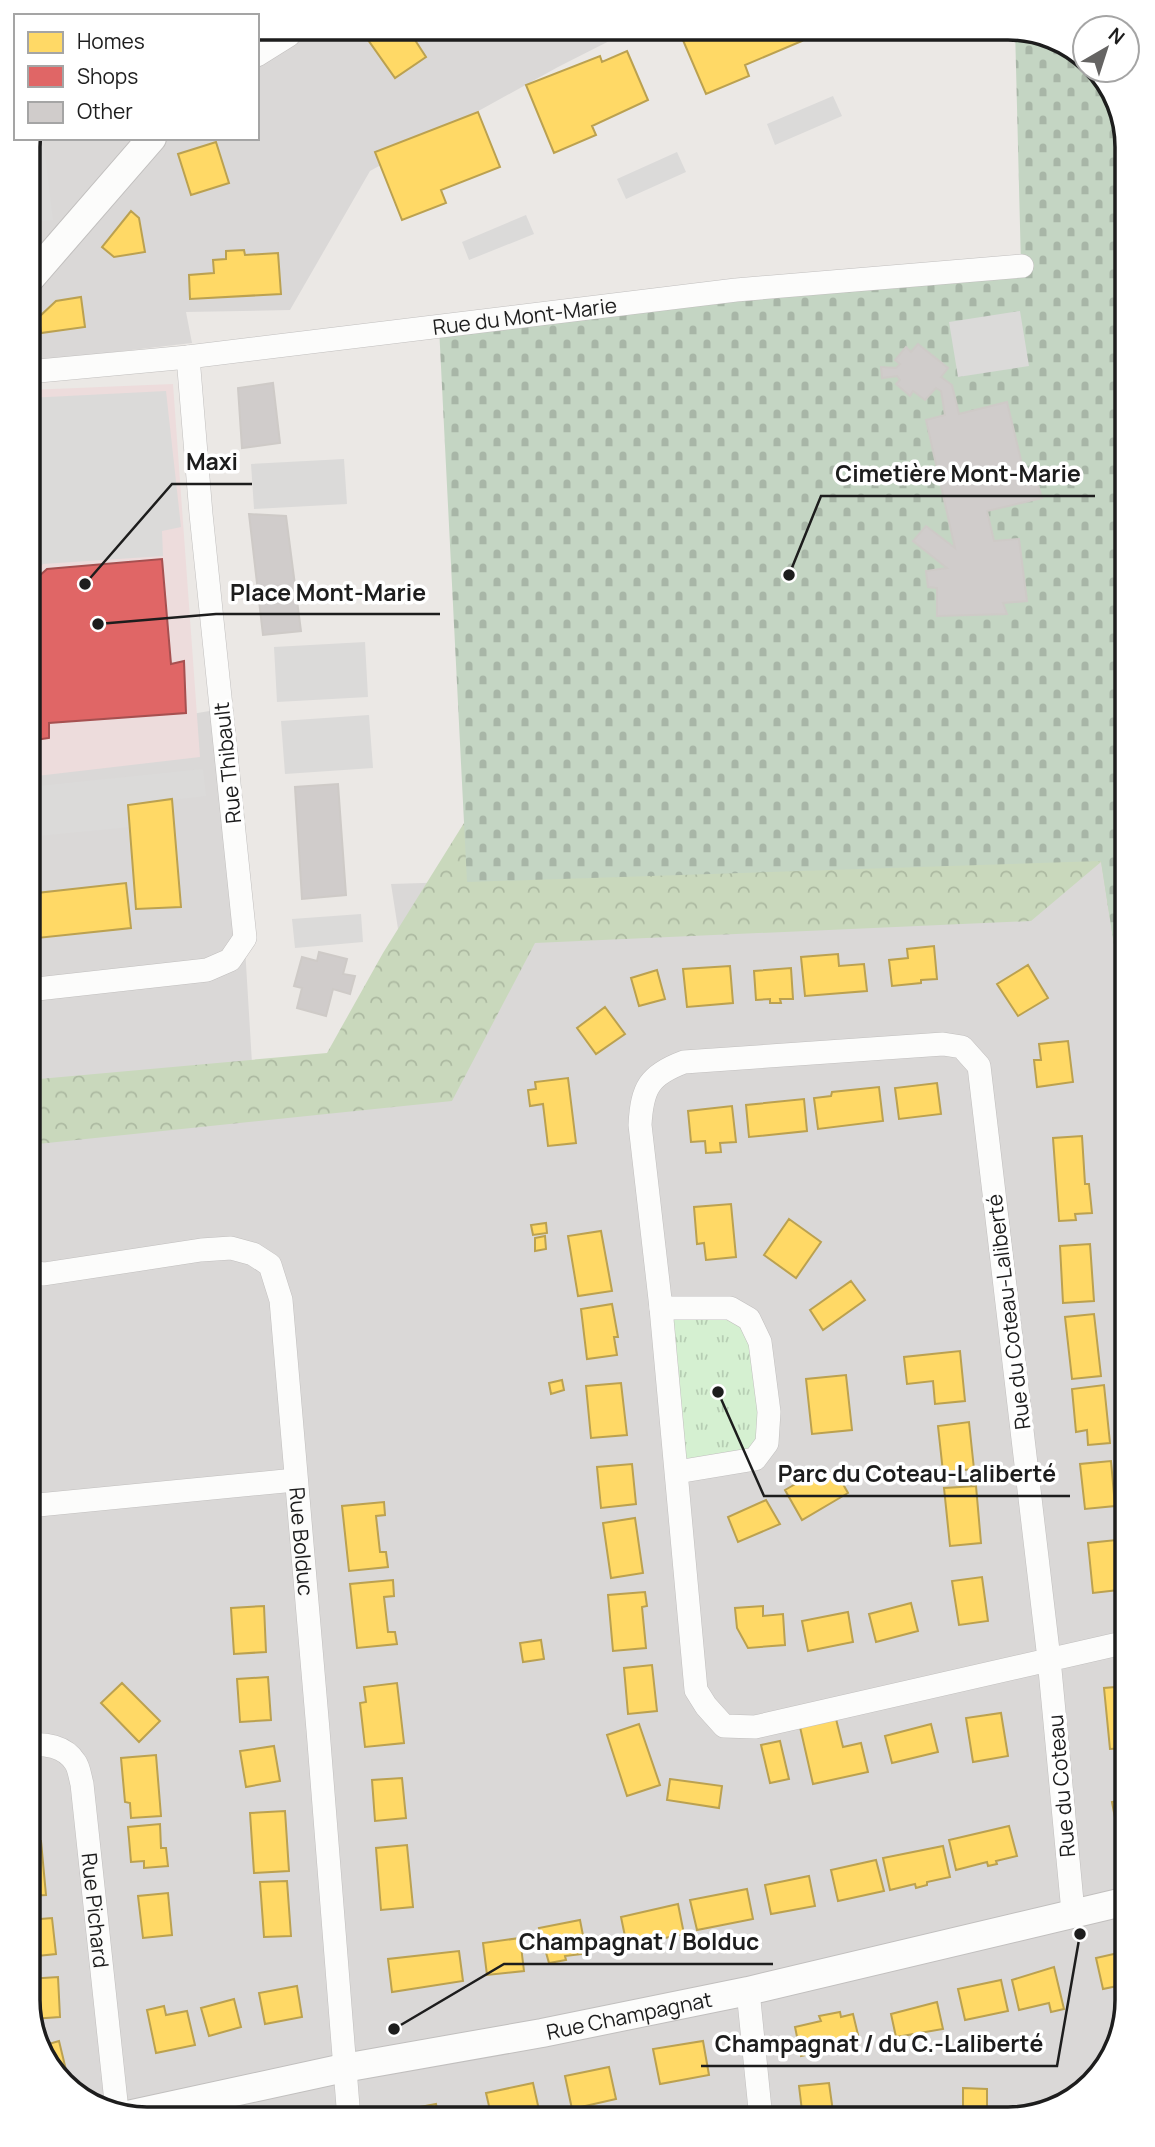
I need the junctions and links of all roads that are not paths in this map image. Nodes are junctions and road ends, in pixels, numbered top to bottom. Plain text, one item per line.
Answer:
1 (281, 40) edge
2 (259, 54) edge
3 (150, 140) edge
4 (1021, 266) dead end
5 (40, 267) edge
6 (188, 357) junction
7 (40, 371) edge
8 (40, 989) edge
9 (40, 1274) edge
10 (661, 1308) junction
11 (677, 1472) junction
12 (295, 1480) junction
13 (40, 1505) edge
14 (1115, 1645) edge
15 (1049, 1659) junction
16 (40, 1744) edge
17 (1115, 1903) edge
18 (1073, 1912) junction
19 (748, 1991) junction
20 (344, 2068) junction
21 (116, 2102) edge
22 (165, 2107) edge
23 (348, 2107) edge
24 (760, 2107) edge

1 - 2 street
3 - 5 street
4 - 6 street, Rue du Mont-Marie
6 - 7 street, Rue du Mont-Marie
6 - 8 street, Rue Thibault
9 - 12 street, Rue Bolduc
10 - 11 street, Rue du Coteau-Laliberté
10 - 11 street
10 - 15 street, Rue du Coteau-Laliberté
11 - 15 street, Rue du Coteau-Laliberté
12 - 13 street
12 - 20 street, Rue Bolduc
14 - 15 street
15 - 18 street, Rue du Coteau
16 - 21 street, Rue Pichard
17 - 18 street, Rue Champagnat
18 - 19 street, Rue Champagnat
19 - 20 street, Rue Champagnat
19 - 24 street
20 - 22 street, Rue Champagnat
20 - 23 street, Rue Bolduc

